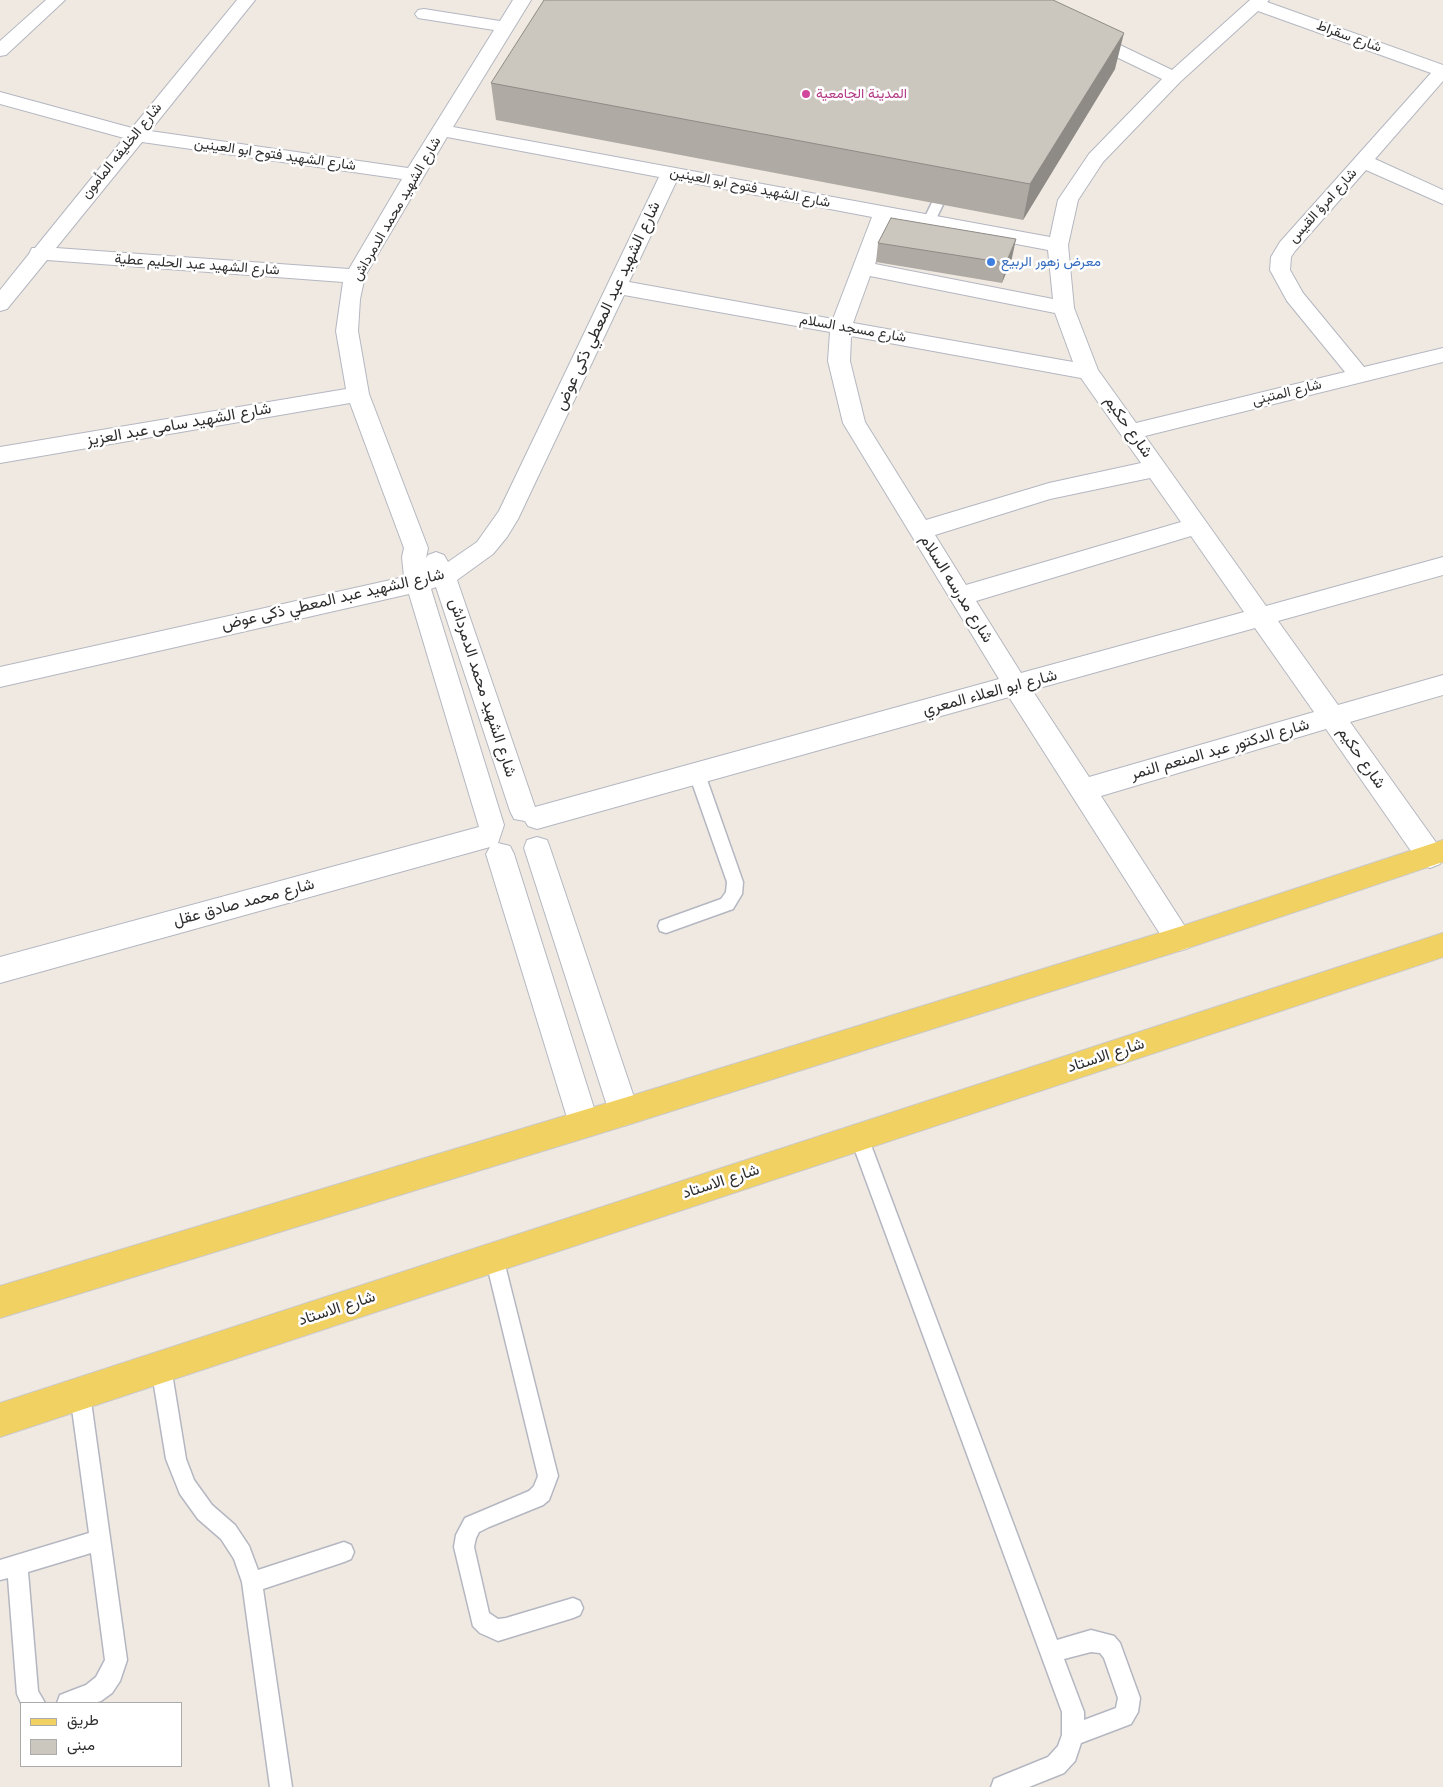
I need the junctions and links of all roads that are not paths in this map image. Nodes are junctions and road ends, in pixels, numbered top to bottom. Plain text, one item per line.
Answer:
1 (56, 0) edge
2 (246, 0) edge
3 (522, 0) edge
4 (1258, 2) edge
5 (424, 14) dead end
6 (1067, 26) edge
7 (506, 27) junction
8 (0, 51) edge
9 (1443, 71) edge
10 (1174, 78) junction
11 (0, 98) edge
12 (443, 131) junction
13 (136, 135) junction
14 (1363, 161) junction
15 (953, 172) edge
16 (671, 173) junction
17 (414, 175) junction
18 (1443, 198) edge
19 (883, 213) junction
20 (929, 221) junction
21 (1058, 245) junction
22 (39, 253) junction
23 (863, 268) junction
24 (355, 276) junction
25 (617, 287) junction
26 (0, 304) edge
27 (1064, 308) junction
28 (841, 327) junction
29 (1443, 355) edge
30 (1088, 372) junction
31 (1359, 375) junction
32 (358, 394) junction
33 (1131, 432) junction
34 (0, 455) edge
35 (1157, 468) junction
36 (1197, 526) junction
37 (920, 531) junction
38 (416, 548) junction
39 (1443, 566) edge
40 (444, 576) junction
41 (418, 583) junction
42 (961, 596) junction
43 (1262, 617) junction
44 (0, 676) edge
45 (1443, 685) edge
46 (1016, 686) junction
47 (1332, 718) junction
48 (697, 774) junction
49 (1083, 790) junction
50 (530, 815) junction
51 (493, 838) junction
52 (537, 848) junction
53 (1436, 854) edge
54 (666, 926) dead end
55 (1179, 939) junction
56 (1443, 946) edge
57 (0, 970) edge
58 (624, 1112) junction
59 (584, 1124) junction
60 (859, 1137) junction
61 (494, 1257) junction
62 (0, 1302) edge
63 (161, 1366) junction
64 (80, 1394) junction
65 (0, 1420) edge
66 (101, 1540) junction
67 (344, 1552) dead end
68 (9, 1568) edge
69 (252, 1582) junction
70 (573, 1608) dead end
71 (1050, 1652) junction
72 (33, 1702) edge
73 (70, 1702) edge
74 (1073, 1735) junction
75 (281, 1787) edge
76 (1002, 1787) edge

1 - 8 street
2 - 13 street, شارع الخليفه المأمون
3 - 7 street, شارع الشهيد محمد الدمرداش
4 - 9 street, شارع سقراط
4 - 10 street, شارع حكيم
5 - 7 street
6 - 10 street
7 - 12 street, شارع الشهيد محمد الدمرداش
9 - 14 street, شارع امرؤ القيس
10 - 21 street, شارع حكيم
11 - 13 street, شارع الشهيد فتوح ابو العينين
12 - 16 street, شارع الشهيد فتوح ابو العينين
12 - 17 street, شارع الشهيد محمد الدمرداش
13 - 17 street, شارع الشهيد فتوح ابو العينين
13 - 22 street, شارع الخليفه المأمون
14 - 18 street
14 - 31 street, شارع امرؤ القيس
15 - 20 lane
16 - 19 street, شارع الشهيد فتوح ابو العينين
16 - 25 street, شارع الشهيد عبد المعطي ذكى عوض
17 - 24 street, شارع الشهيد محمد الدمرداش
19 - 20 street, شارع الشهيد فتوح ابو العينين
19 - 23 street, شارع مدرسه السلام
20 - 21 street, شارع الشهيد فتوح ابو العينين
21 - 27 street, شارع حكيم
22 - 24 street, شارع الشهيد عبد الحليم عطية
22 - 26 street, شارع الخليفه المأمون
23 - 27 street
23 - 28 street, شارع مدرسه السلام
24 - 32 street, شارع الشهيد محمد الدمرداش
25 - 28 street, شارع مسجد السلام
25 - 40 street, شارع الشهيد عبد المعطي ذكى عوض
27 - 30 street, شارع حكيم
28 - 30 street, شارع مسجد السلام
28 - 37 street, شارع مدرسه السلام
29 - 31 street, شارع المتبنى
30 - 33 street, شارع حكيم
31 - 33 street, شارع المتبنى
32 - 34 street, شارع الشهيد سامى عبد العزيز
32 - 38 street, شارع الشهيد محمد الدمرداش
33 - 35 street, شارع حكيم
35 - 36 street, شارع حكيم
35 - 37 street
36 - 42 street
36 - 43 street, شارع حكيم
37 - 42 street, شارع مدرسه السلام
38 - 40 street, شارع الشهيد محمد الدمرداش
38 - 41 street, شارع الشهيد محمد الدمرداش
39 - 43 street, شارع ابو العلاء المعري
40 - 41 street, شارع الشهيد عبد المعطي ذكى عوض
40 - 50 street, شارع الشهيد محمد الدمرداش
41 - 44 street, شارع الشهيد عبد المعطي ذكى عوض
41 - 51 street, شارع الشهيد محمد الدمرداش
42 - 46 street, شارع مدرسه السلام
43 - 46 street, شارع ابو العلاء المعري
43 - 47 street, شارع حكيم
45 - 47 street, شارع الدكتور عبد المنعم النمر
46 - 48 street, شارع ابو العلاء المعري
46 - 49 street, شارع مدرسه السلام
47 - 49 street, شارع الدكتور عبد المنعم النمر
47 - 53 street, شارع حكيم
48 - 50 street, شارع ابو العلاء المعري
48 - 54 lane
49 - 55 street, شارع مدرسه السلام
50 - 51 street
50 - 52 street
51 - 52 street
51 - 57 street, شارع محمد صادق عقل
51 - 59 street, شارع الشهيد محمد الدمرداش
52 - 58 street
53 - 55 main road
55 - 58 main road
56 - 60 main road, شارع الاستاد
58 - 59 main road
59 - 62 main road
60 - 61 main road, شارع الاستاد
60 - 71 lane
61 - 63 main road, شارع الاستاد
61 - 70 lane
63 - 64 main road, شارع الاستاد
63 - 69 lane
64 - 65 main road, شارع الاستاد
64 - 66 lane
66 - 68 lane
66 - 73 lane
67 - 69 lane
68 - 72 lane
69 - 75 lane
71 - 74 lane
71 - 74 lane
74 - 76 lane

